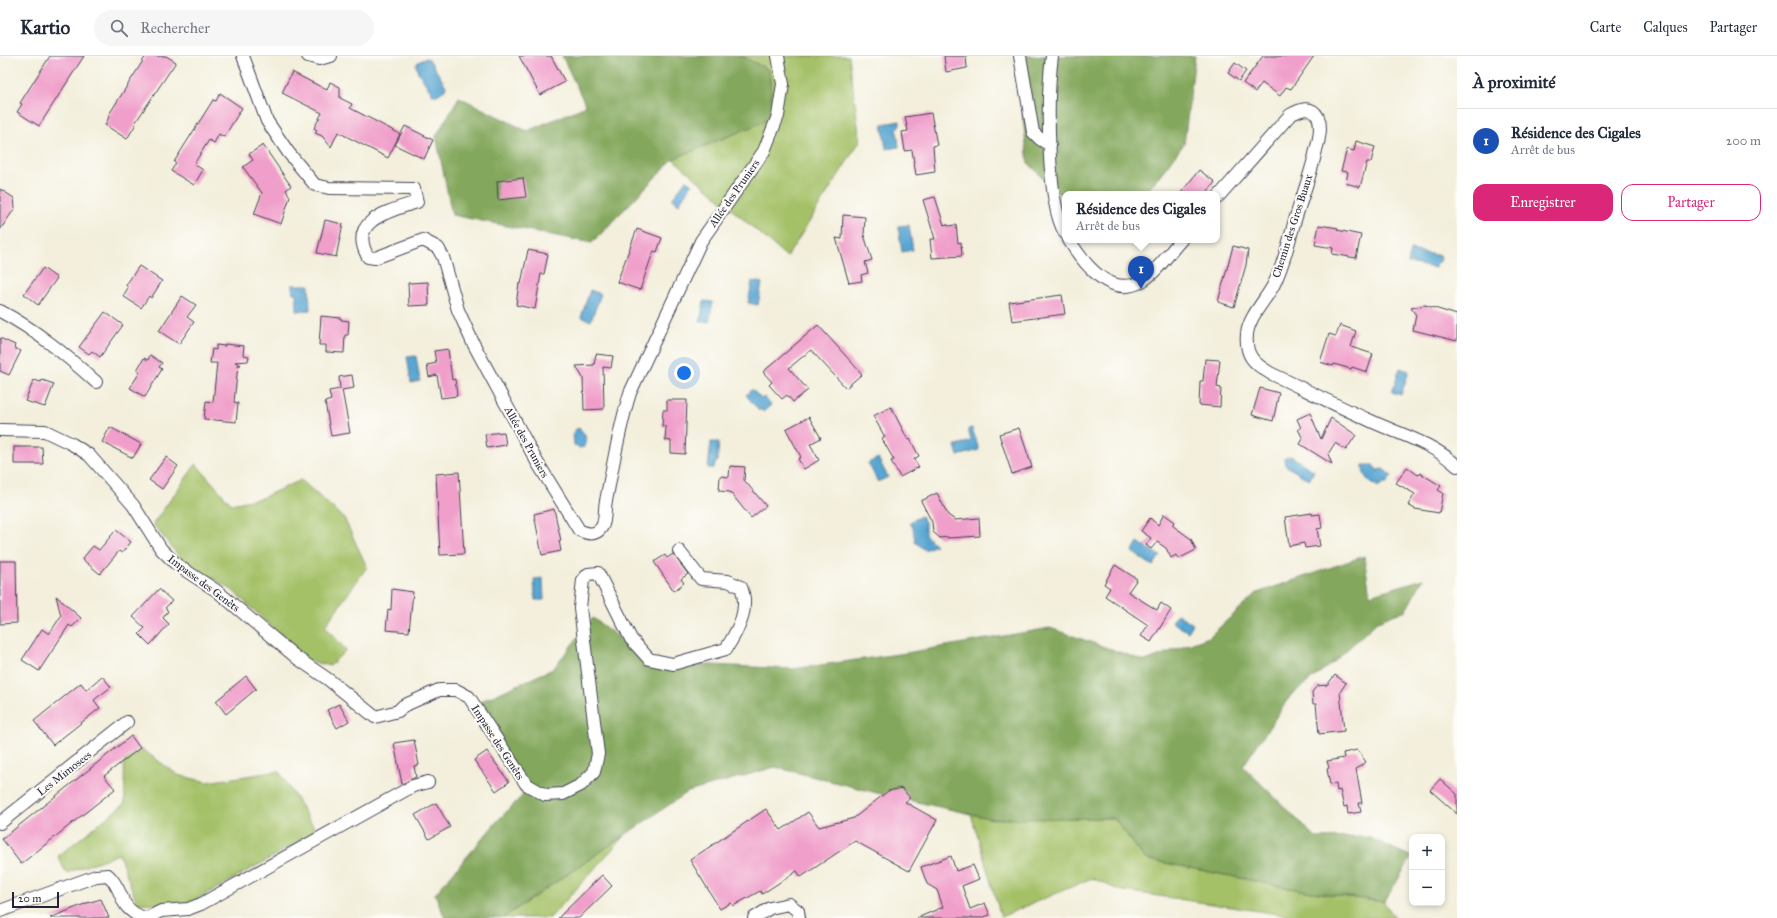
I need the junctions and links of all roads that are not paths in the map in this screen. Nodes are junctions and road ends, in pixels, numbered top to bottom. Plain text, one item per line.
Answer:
1 (243, 56) edge
2 (308, 56) edge
3 (331, 56) edge
4 (778, 56) edge
5 (1020, 56) edge
6 (1052, 56) edge
7 (1050, 145) junction
8 (1220, 195) edge
9 (1062, 226) edge
10 (1071, 243) edge
11 (1178, 243) edge
12 (0, 311) edge
13 (96, 382) dead end
14 (0, 430) edge
15 (1457, 466) edge
16 (679, 551) dead end
17 (127, 722) dead end
18 (428, 782) dead end
19 (0, 823) edge
20 (0, 911) edge
21 (144, 918) edge
22 (147, 918) edge
23 (754, 918) edge
24 (799, 918) edge

1 - 4 street, Allée des Pruniers
2 - 3 street
5 - 7 street
6 - 7 street
7 - 9 street
8 - 15 street, Chemin des Gros Buaux
10 - 11 street
12 - 13 street
14 - 16 street, Impasse des Genêts
17 - 19 street, Les Mimosees
18 - 22 street
20 - 21 street
23 - 24 street

